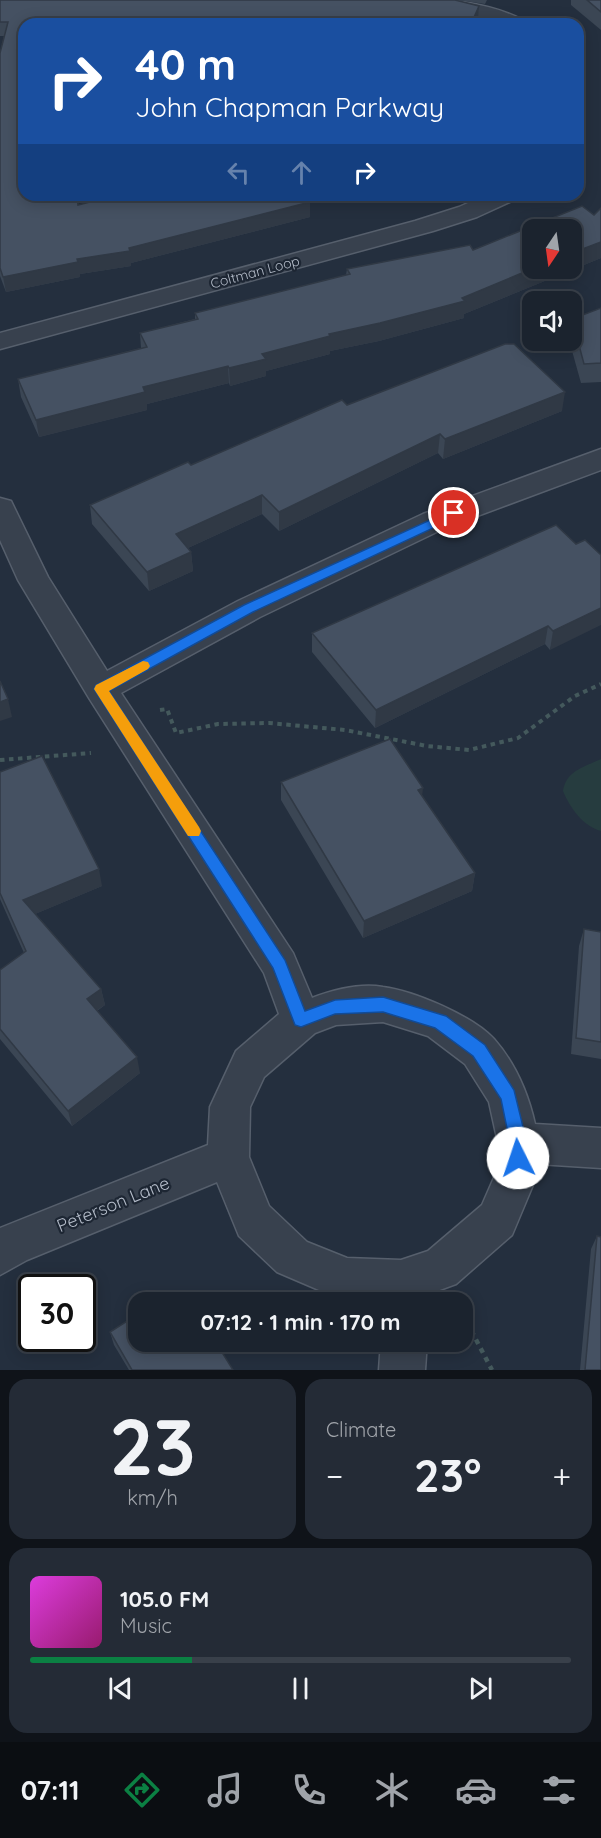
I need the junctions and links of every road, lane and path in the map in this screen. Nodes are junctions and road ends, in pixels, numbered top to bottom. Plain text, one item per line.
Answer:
1 (430, 0) edge
2 (503, 18) edge
3 (493, 201) edge
4 (0, 341) edge
5 (601, 459) edge
6 (0, 508) edge
7 (601, 684) edge
8 (109, 702) junction
9 (91, 753) dead end
10 (0, 760) edge
11 (301, 1020) junction
12 (519, 1143) junction
13 (601, 1148) edge
14 (228, 1157) junction
15 (0, 1252) edge
16 (402, 1292) edge
17 (473, 1334) edge
18 (403, 1352) edge
19 (402, 1370) edge
20 (492, 1370) edge

1 - 2 street
3 - 4 street, Coltman Loop
5 - 8 street
6 - 8 street
7 - 8 path
8 - 11 street
9 - 10 path
11 - 12 street
11 - 14 street
12 - 13 street
12 - 16 street
14 - 15 street, Peterson Lane
14 - 16 street
17 - 20 path
18 - 19 street

